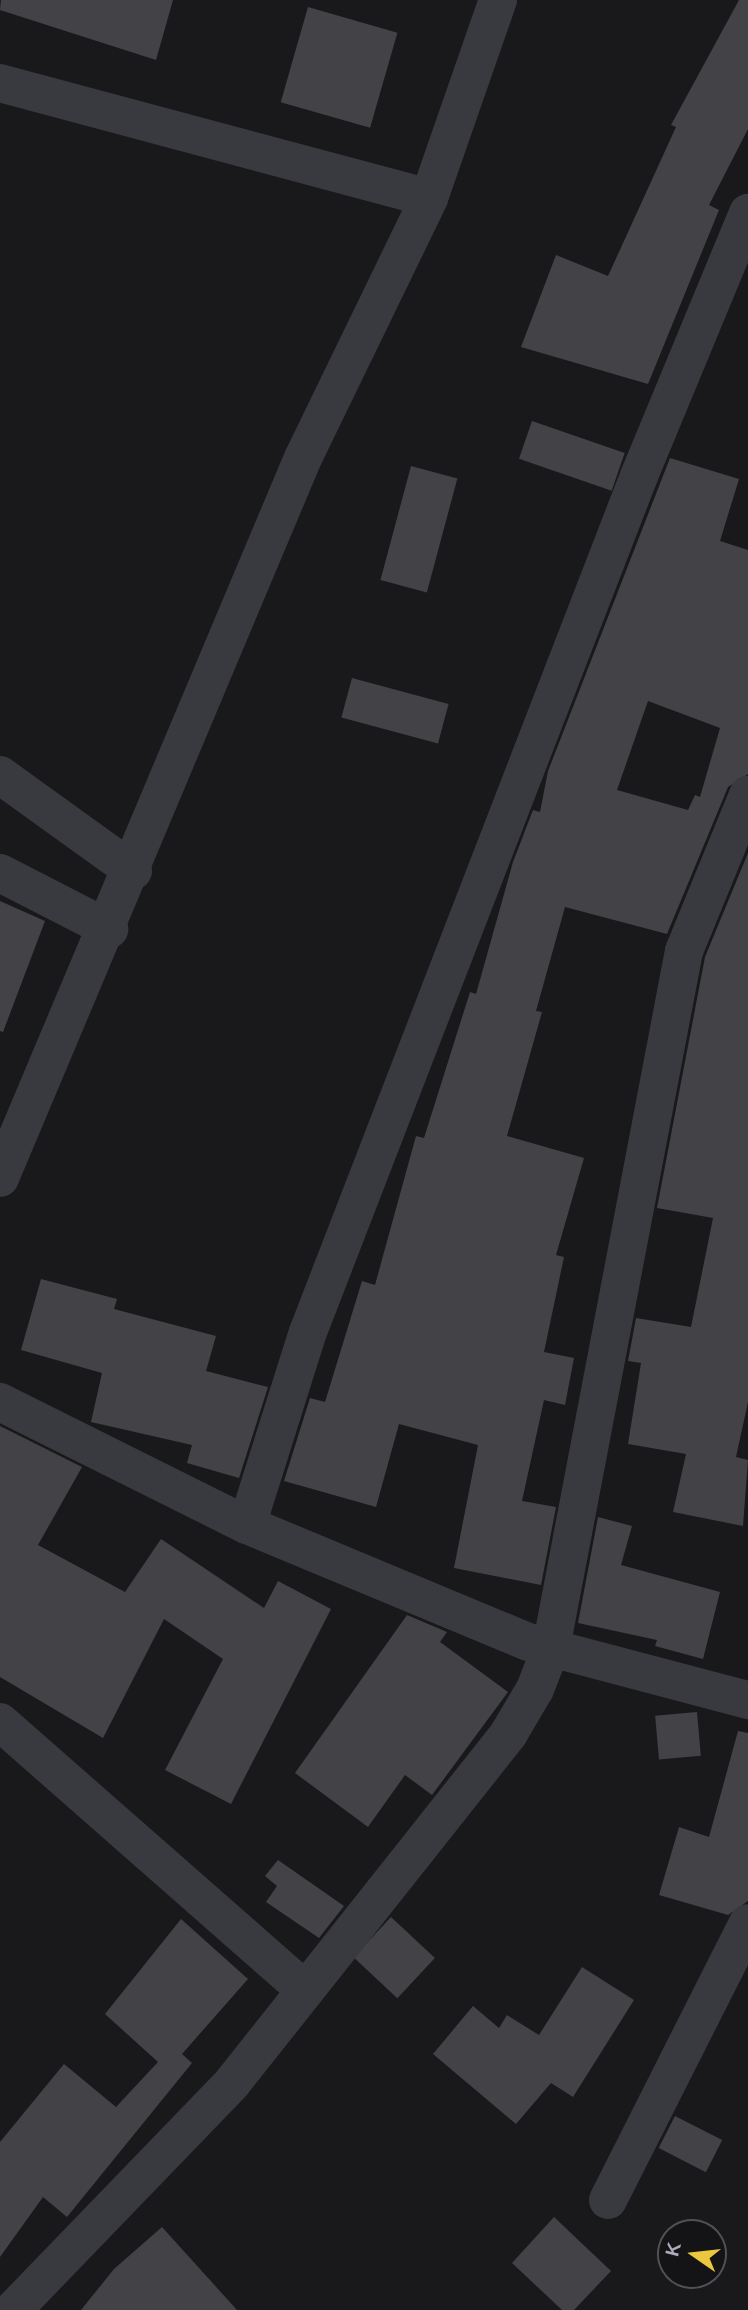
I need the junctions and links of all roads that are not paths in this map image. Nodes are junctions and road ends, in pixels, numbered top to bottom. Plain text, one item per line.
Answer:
1 (498, 0) edge
2 (0, 83) edge
3 (429, 198) junction
4 (748, 213) edge
5 (0, 775) edge
6 (748, 795) edge
7 (133, 872) junction
8 (0, 873) edge
9 (109, 929) junction
10 (0, 1178) edge
11 (0, 1402) edge
12 (247, 1525) junction
13 (551, 1648) junction
14 (748, 1700) edge
15 (1, 1725) edge
16 (748, 1923) edge
17 (305, 1990) junction
18 (608, 2200) dead end
19 (13, 2310) edge

1 - 3 street
2 - 3 street
3 - 7 street
4 - 12 street
5 - 7 street
6 - 13 street
7 - 9 street
8 - 9 street
9 - 10 street
11 - 12 street
12 - 13 street
13 - 14 street
13 - 17 street
15 - 17 street
16 - 18 street
17 - 19 street

